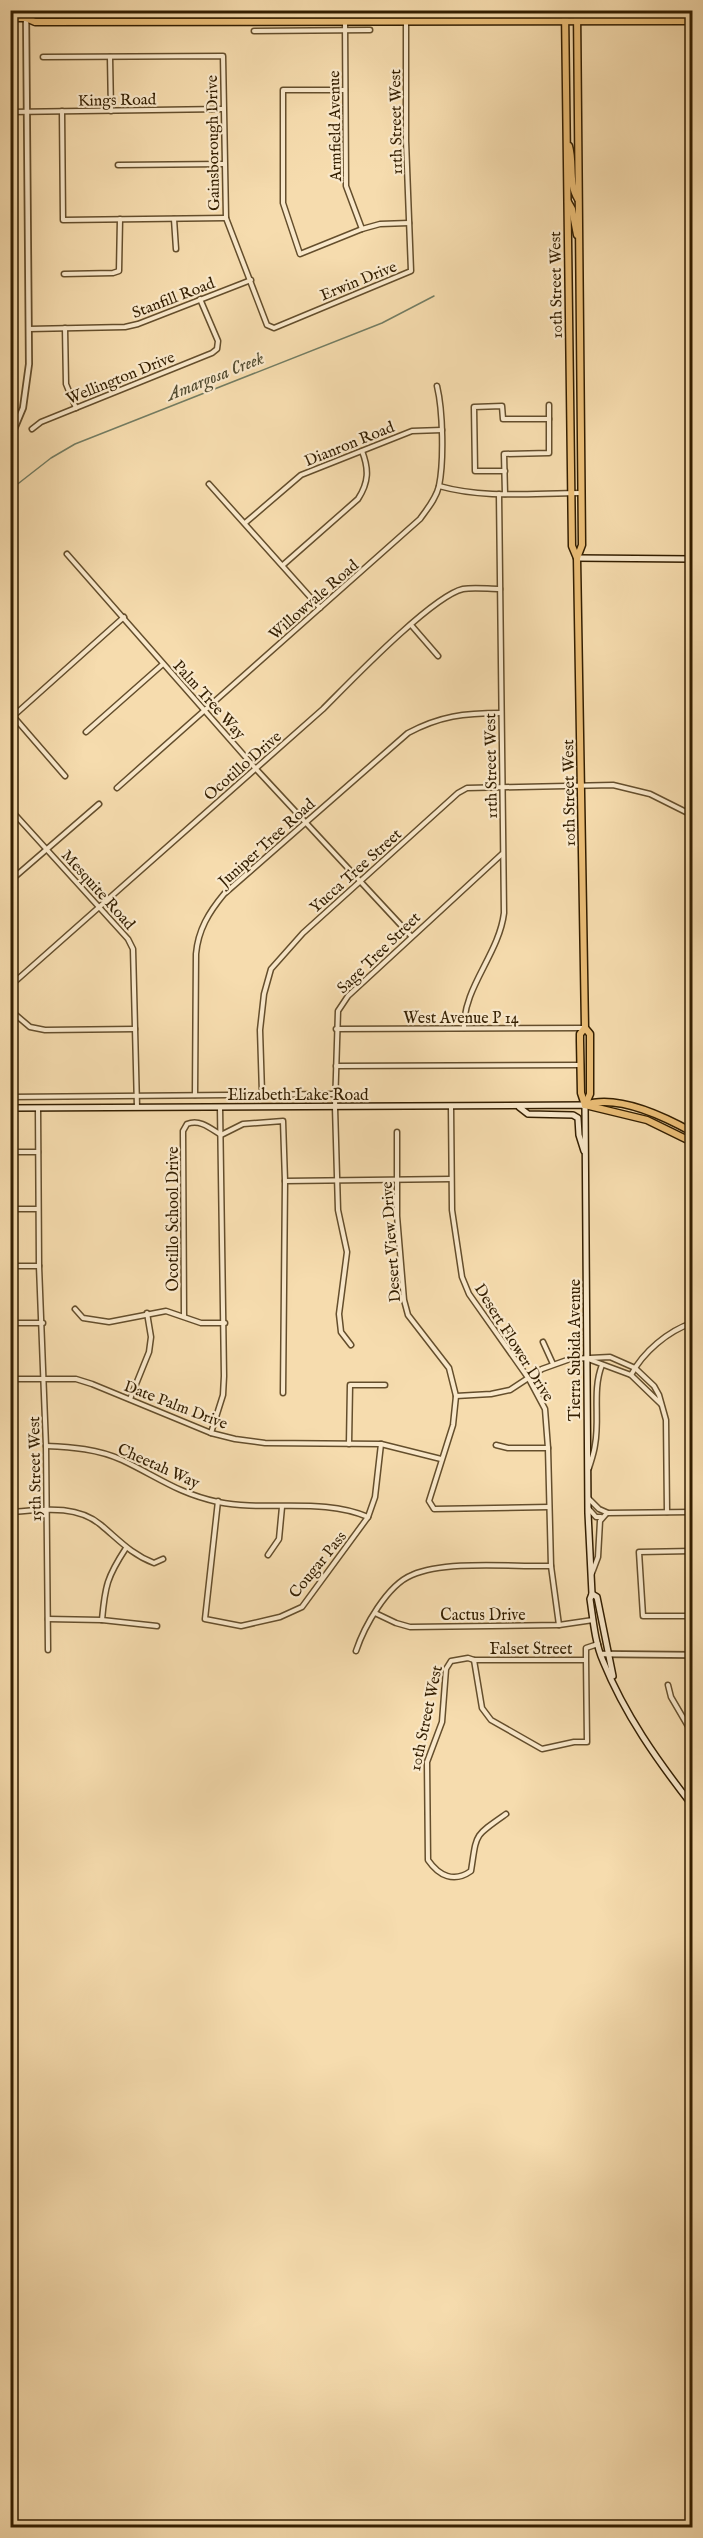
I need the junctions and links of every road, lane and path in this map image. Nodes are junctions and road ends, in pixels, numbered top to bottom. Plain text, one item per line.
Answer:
1 (359, 10) edge
2 (565, 10) edge
3 (577, 10) edge
4 (26, 14) edge
5 (10, 18) edge
6 (565, 20) junction
7 (577, 20) junction
8 (345, 21) junction
9 (406, 21) junction
10 (693, 21) edge
11 (345, 30) junction
12 (370, 30) dead end
13 (254, 31) dead end
14 (43, 57) dead end
15 (110, 57) junction
16 (345, 90) junction
17 (223, 109) junction
18 (62, 111) junction
19 (111, 111) junction
20 (10, 112) edge
21 (28, 112) junction
22 (567, 136) junction
23 (224, 164) junction
24 (118, 165) dead end
25 (578, 199) junction
26 (567, 201) junction
27 (226, 218) junction
28 (120, 219) junction
29 (174, 219) junction
30 (409, 223) junction
31 (362, 229) junction
32 (579, 242) junction
33 (176, 249) dead end
34 (64, 274) dead end
35 (251, 279) junction
36 (201, 299) junction
37 (65, 328) junction
38 (270, 328) joint
39 (29, 329) junction
40 (437, 386) dead end
41 (549, 405) dead end
42 (76, 408) junction
43 (549, 419) junction
44 (32, 429) dead end
45 (442, 430) junction
46 (10, 439) edge
47 (363, 451) junction
48 (505, 471) junction
49 (209, 484) dead end
50 (439, 486) junction
51 (572, 493) junction
52 (582, 493) junction
53 (502, 494) junction
54 (246, 523) junction
55 (67, 554) dead end
56 (577, 558) junction
57 (693, 559) edge
58 (283, 565) junction
59 (500, 589) junction
60 (320, 608) junction
61 (124, 617) junction
62 (412, 626) junction
63 (438, 656) dead end
64 (163, 664) junction
65 (204, 711) junction
66 (501, 713) junction
67 (12, 718) edge
68 (86, 732) dead end
69 (256, 769) junction
70 (65, 776) dead end
71 (582, 785) junction
72 (503, 786) junction
73 (117, 788) dead end
74 (99, 804) dead end
75 (10, 808) edge
76 (693, 814) edge
77 (306, 822) junction
78 (47, 849) junction
79 (502, 854) junction
80 (10, 881) edge
81 (361, 882) junction
82 (98, 906) junction
83 (411, 936) junction
84 (10, 986) edge
85 (10, 1010) edge
86 (464, 1028) junction
87 (585, 1028) junction
88 (135, 1029) junction
89 (336, 1029) junction
90 (581, 1065) junction
91 (336, 1066) junction
92 (262, 1094) junction
93 (335, 1094) junction
94 (137, 1095) junction
95 (195, 1095) junction
96 (10, 1096) edge
97 (585, 1105) junction
98 (518, 1106) junction
99 (220, 1107) junction
100 (335, 1107) junction
101 (451, 1107) junction
102 (10, 1108) edge
103 (38, 1108) junction
104 (137, 1108) junction
105 (675, 1123) junction
106 (672, 1131) junction
107 (397, 1132) dead end
108 (693, 1132) edge
109 (220, 1135) junction
110 (693, 1142) edge
111 (10, 1152) edge
112 (38, 1152) junction
113 (585, 1156) junction
114 (451, 1179) junction
115 (337, 1180) junction
116 (397, 1180) junction
117 (285, 1181) junction
118 (10, 1209) edge
119 (38, 1209) junction
120 (10, 1266) edge
121 (39, 1266) junction
122 (75, 1310) dead end
123 (147, 1313) junction
124 (184, 1316) junction
125 (10, 1323) edge
126 (43, 1323) junction
127 (225, 1323) junction
128 (693, 1323) edge
129 (543, 1342) dead end
130 (351, 1345) dead end
131 (587, 1359) junction
132 (553, 1364) junction
133 (602, 1365) junction
134 (635, 1368) junction
135 (631, 1375) junction
136 (10, 1379) edge
137 (44, 1379) junction
138 (529, 1379) junction
139 (385, 1385) dead end
140 (283, 1393) dead end
141 (456, 1396) junction
142 (130, 1399) junction
143 (662, 1405) junction
144 (211, 1433) junction
145 (349, 1444) junction
146 (381, 1444) junction
147 (496, 1445) dead end
148 (46, 1446) junction
149 (548, 1448) junction
150 (441, 1460) junction
151 (588, 1472) junction
152 (588, 1498) junction
153 (218, 1502) junction
154 (282, 1507) junction
155 (549, 1507) junction
156 (588, 1508) junction
157 (46, 1510) junction
158 (10, 1512) edge
159 (667, 1512) junction
160 (693, 1512) edge
161 (608, 1513) junction
162 (368, 1517) junction
163 (602, 1517) junction
164 (126, 1548) junction
165 (693, 1551) edge
166 (268, 1555) dead end
167 (163, 1559) dead end
168 (550, 1566) junction
169 (590, 1575) junction
170 (592, 1593) junction
171 (375, 1613) junction
172 (693, 1616) edge
173 (48, 1619) junction
174 (102, 1620) junction
175 (594, 1620) junction
176 (559, 1625) junction
177 (157, 1626) dead end
178 (598, 1644) junction
179 (48, 1650) dead end
180 (356, 1651) dead end
181 (601, 1654) junction
182 (610, 1655) junction
183 (693, 1655) edge
184 (474, 1660) junction
185 (586, 1660) junction
186 (614, 1681) junction
187 (668, 1686) dead end
188 (693, 1732) edge
189 (693, 1805) edge
190 (506, 1814) dead end

1 - 4 main road
2 - 6 main road, 10th Street West
3 - 7 main road, 10th Street West
4 - 5 main road
4 - 8 main road
4 - 21 street
6 - 7 main road
6 - 9 main road
6 - 22 main road, 10th Street West
7 - 10 main road
7 - 25 main road, 10th Street West
8 - 9 main road
8 - 11 street, Armfield Avenue
9 - 30 street, 11th Street West
11 - 12 street
11 - 13 street
11 - 16 street, Armfield Avenue
14 - 15 street
15 - 17 street, Gainsborough Drive
15 - 19 street
16 - 31 street, Armfield Avenue
16 - 31 street
17 - 19 street, Kings Road
17 - 23 street, Gainsborough Drive
18 - 19 street, Kings Road
18 - 21 street, Kings Road
18 - 28 street
20 - 21 street, Kings Road
21 - 39 street
22 - 25 main road
22 - 26 main road, 10th Street West
23 - 24 street
23 - 27 street, Gainsborough Drive
25 - 32 main road, 10th Street West
26 - 32 main road
26 - 51 main road, 10th Street West
27 - 29 street
27 - 35 street, Gainsborough Drive
28 - 29 street
28 - 34 street
29 - 33 street
30 - 31 street
30 - 38 street, Erwin Drive
32 - 52 main road, 10th Street West
35 - 36 street, Stanfill Road
35 - 38 street, Gainsborough Drive
36 - 37 street, Stanfill Road
36 - 42 street, Wellington Drive
37 - 39 street, Stanfill Road
37 - 42 street
39 - 46 street
40 - 45 street, Willowvale Road
41 - 43 street
42 - 44 street, Wellington Drive
43 - 48 street, 11th Street West
43 - 48 street
45 - 47 street, Dianron Road
45 - 50 street, Willowvale Road
47 - 54 street, Dianron Road
47 - 58 street
48 - 53 street, 11th Street West
49 - 54 street
50 - 53 street
50 - 60 street, Willowvale Road
51 - 52 street
51 - 53 street
51 - 56 main road, 10th Street West
52 - 56 main road, 10th Street West
53 - 59 street, 11th Street West
54 - 58 street
55 - 61 street, Palm Tree Way
56 - 57 main road
56 - 71 main road, 10th Street West
58 - 60 street
59 - 62 street, Ocotillo Drive
59 - 66 street, 11th Street West
60 - 65 street, Willowvale Road
61 - 64 street, Palm Tree Way
61 - 67 street
62 - 63 street
62 - 69 street, Ocotillo Drive
64 - 65 street, Palm Tree Way
64 - 68 street
65 - 69 street, Palm Tree Way
65 - 73 street, Willowvale Road
66 - 72 street, 11th Street West
66 - 77 street, Juniper Tree Road
67 - 70 street
69 - 77 street, Palm Tree Way
69 - 82 street, Ocotillo Drive
71 - 72 street, Yucca Tree Street
71 - 76 street, Yucca Tree Street
71 - 87 main road, 10th Street West
72 - 79 street, 11th Street West
72 - 81 street, Yucca Tree Street
74 - 78 street
75 - 78 street, Mesquite Road
77 - 81 street, Palm Tree Way
77 - 95 street, Juniper Tree Road
78 - 80 street
78 - 82 street, Mesquite Road
79 - 83 street, Sage Tree Street
79 - 86 street, 11th Street West
81 - 83 street, Palm Tree Way
81 - 92 street, Yucca Tree Street
82 - 84 street, Ocotillo Drive
82 - 88 street, Mesquite Road
83 - 89 street, Sage Tree Street
85 - 88 street
86 - 87 street, West Avenue P 14
86 - 89 street, West Avenue P 14
87 - 90 main road, 10th Street West
87 - 97 main road, 10th Street West
88 - 94 street, Mesquite Road
89 - 91 street, Sage Tree Street
90 - 91 street
90 - 97 main road, 10th Street West
91 - 93 street, Sage Tree Street
92 - 93 street
92 - 95 street
93 - 100 street, Sage Tree Street
94 - 95 street
94 - 96 street
94 - 104 street, Mesquite Road
97 - 98 main road, Elizabeth Lake Road
97 - 105 main road
97 - 106 main road
97 - 113 main road, Tierra Subida Avenue
98 - 101 main road, Elizabeth Lake Road
98 - 113 main road
99 - 100 main road, Elizabeth Lake Road
99 - 104 main road, Elizabeth Lake Road
99 - 109 street
100 - 101 main road, Elizabeth Lake Road
100 - 115 street, Sage Tree Street
101 - 114 street, Desert Flower Drive
102 - 103 main road, Elizabeth Lake Road
103 - 104 main road, Elizabeth Lake Road
103 - 112 street, 15th Street West
105 - 106 main road
105 - 108 main road
106 - 110 main road
107 - 116 street, Desert View Drive
109 - 117 street
109 - 124 street, Ocotillo School Drive
109 - 127 street
111 - 112 street
112 - 119 street, 15th Street West
113 - 131 main road, Tierra Subida Avenue
114 - 116 street
114 - 138 street, Desert Flower Drive
115 - 116 street
115 - 117 street
115 - 130 street, Sage Tree Street
116 - 141 street, Desert View Drive
117 - 140 street
118 - 119 street
119 - 121 street, 15th Street West
120 - 121 street
121 - 126 street, 15th Street West
122 - 123 street
123 - 124 street
123 - 142 street
124 - 127 street
125 - 126 street
126 - 137 street, 15th Street West
127 - 144 street
128 - 134 street
129 - 132 street
131 - 132 street
131 - 133 street
131 - 134 street
131 - 151 main road, Tierra Subida Avenue
132 - 138 street
133 - 135 street
133 - 151 street
134 - 135 street
134 - 143 street
135 - 143 street
136 - 137 street, Date Palm Drive
137 - 142 street, Date Palm Drive
137 - 148 street, 15th Street West
138 - 141 street
138 - 149 street, Desert Flower Drive
139 - 145 street
141 - 150 street, Desert View Drive
142 - 144 street, Date Palm Drive
143 - 159 street
144 - 145 street, Date Palm Drive
145 - 146 street, Date Palm Drive
146 - 150 street, Date Palm Drive
146 - 162 street, Cougar Pass
147 - 149 street
148 - 153 street, Cheetah Way
148 - 157 street, 15th Street West
149 - 155 street, Desert Flower Drive
150 - 155 street, Desert View Drive
151 - 152 main road, Tierra Subida Avenue
152 - 156 main road, Tierra Subida Avenue
152 - 161 street
153 - 154 street, Cheetah Way
153 - 162 street, Cougar Pass
154 - 162 street, Cheetah Way
154 - 166 street
155 - 168 street, Desert Flower Drive
156 - 163 street
156 - 169 main road, Tierra Subida Avenue
157 - 158 street
157 - 164 street
157 - 173 street, 15th Street West
159 - 160 street
159 - 161 street
161 - 163 street
163 - 169 street
164 - 167 street
164 - 174 street
165 - 172 street
168 - 171 street
168 - 176 street, Desert Flower Drive
169 - 170 main road, Tierra Subida Avenue
170 - 175 main road, Tierra Subida Avenue
170 - 182 main road, Tierra Subida Avenue
171 - 176 street, Cactus Drive
171 - 180 street
173 - 174 street
173 - 179 street, 15th Street West
174 - 177 street
175 - 176 street, Cactus Drive
175 - 178 main road, Tierra Subida Avenue
178 - 181 main road, Tierra Subida Avenue
178 - 185 street
181 - 182 street
181 - 186 main road, Tierra Subida Avenue
182 - 183 street
182 - 186 main road, Tierra Subida Avenue
184 - 185 street, Falset Street
184 - 185 street, Falset Street
184 - 190 street, 10th Street West
186 - 189 main road, Tierra Subida Avenue
187 - 188 street

